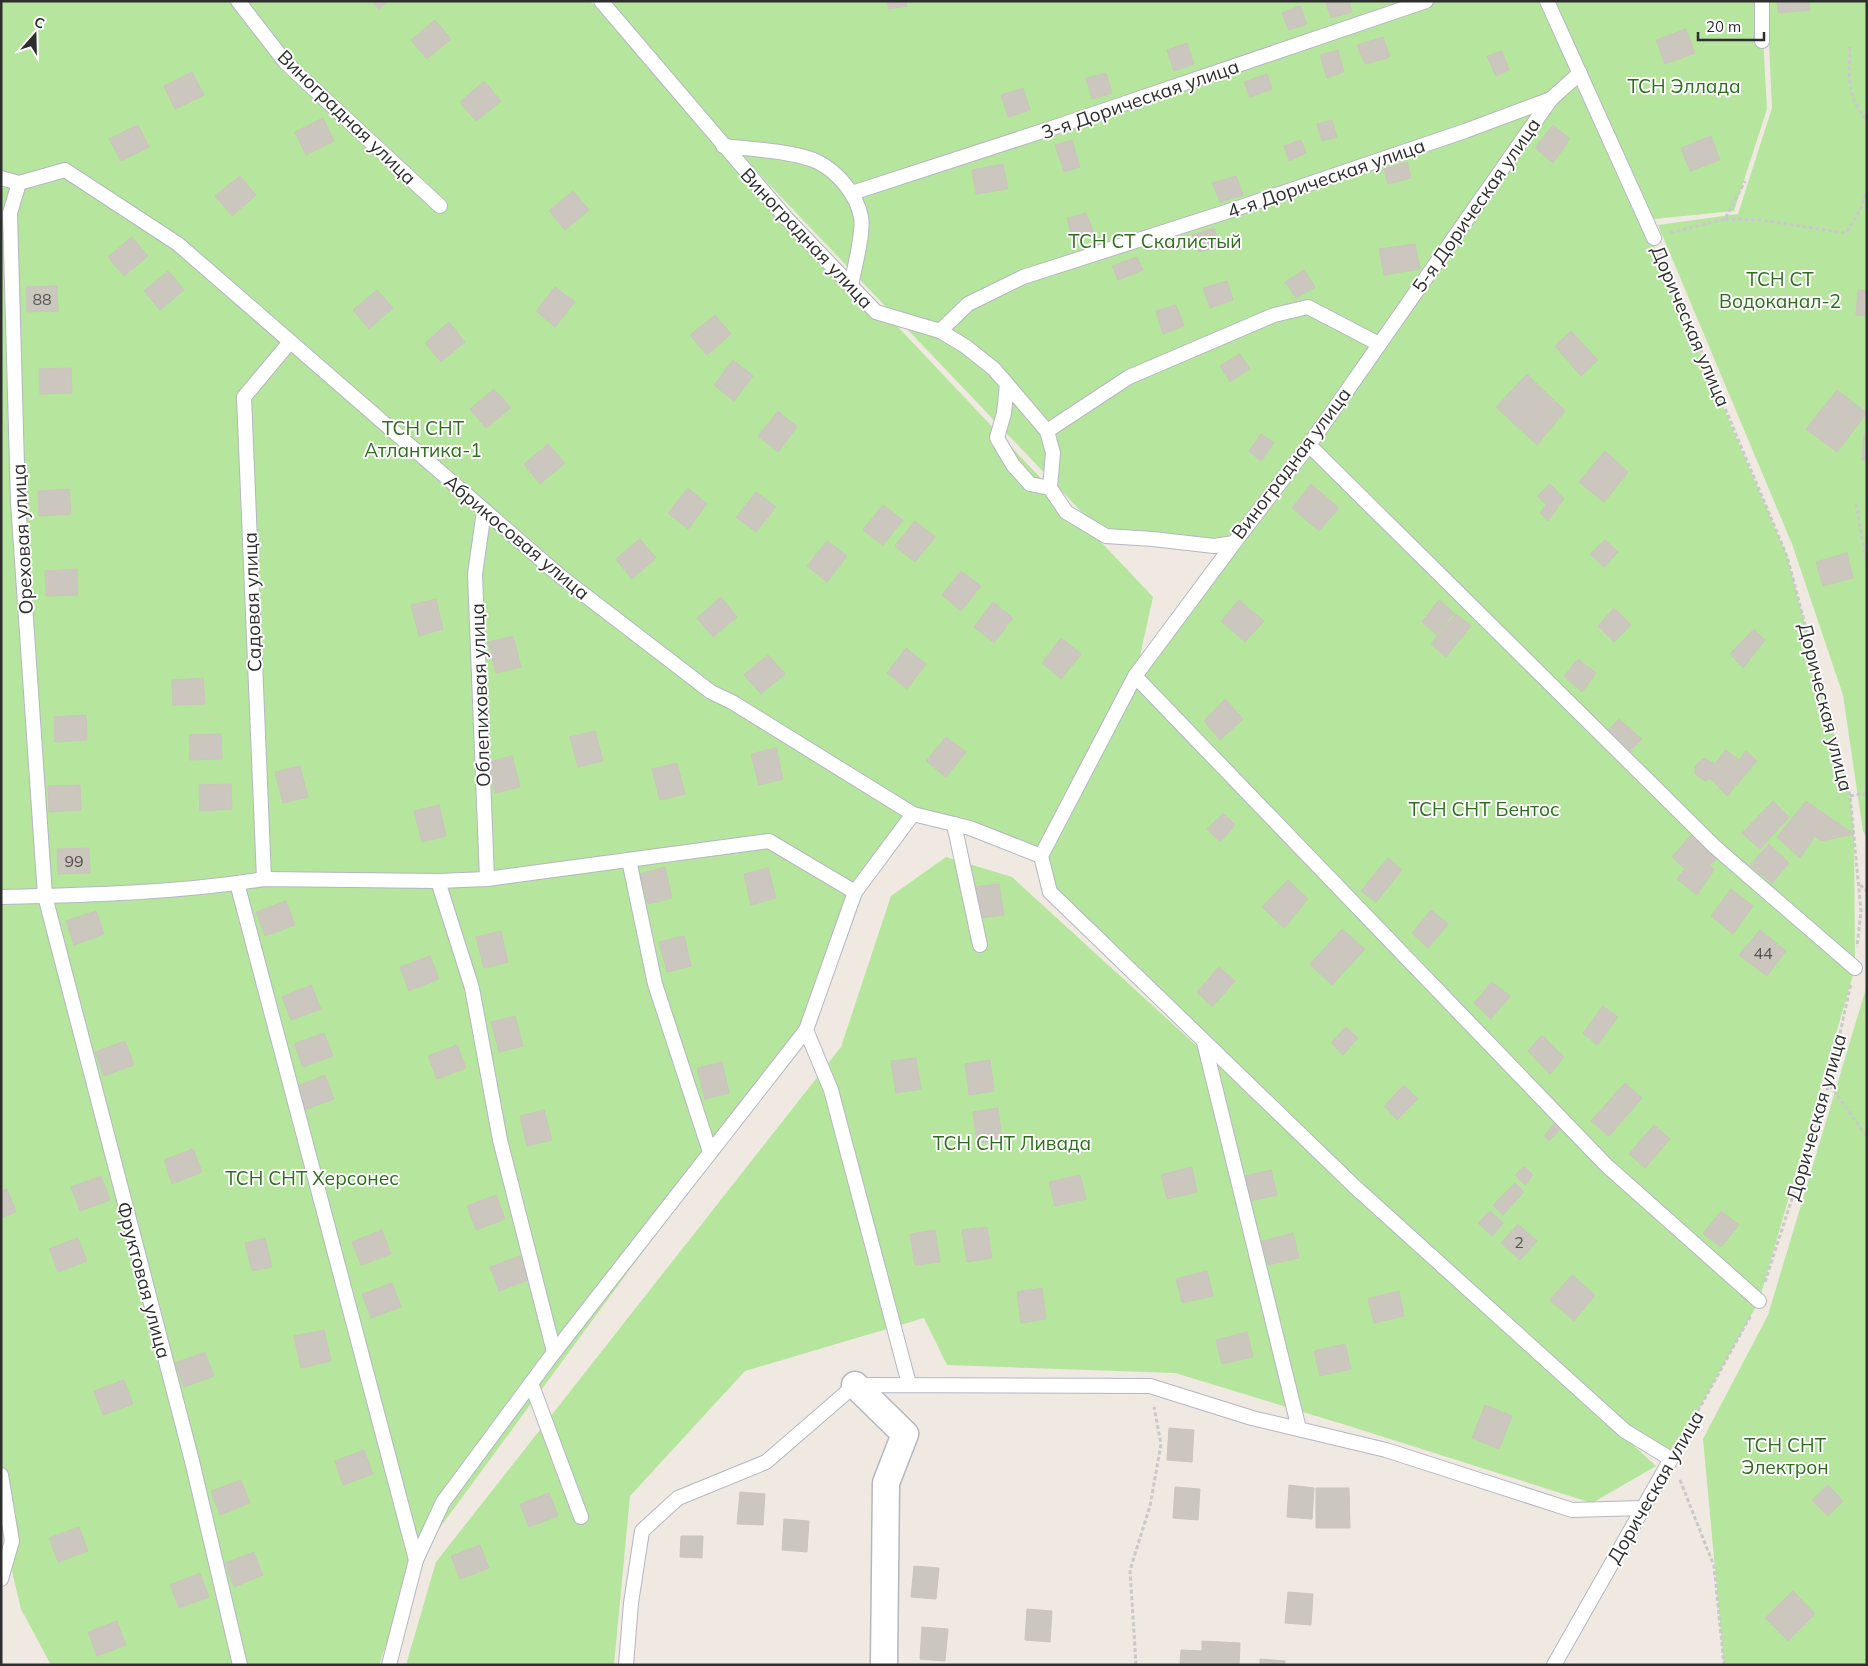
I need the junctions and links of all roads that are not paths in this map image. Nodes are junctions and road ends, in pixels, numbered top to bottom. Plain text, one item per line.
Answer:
1 (238, 1) edge
2 (600, 1) edge
3 (1426, 1) edge
4 (1547, 1) edge
5 (1762, 1) edge
6 (1762, 41) dead end
7 (1580, 73) junction
8 (1551, 98) junction
9 (724, 146) junction
10 (1, 178) edge
11 (19, 183) junction
12 (852, 194) junction
13 (440, 206) dead end
14 (1654, 238) road end
15 (851, 285) junction
16 (940, 331) junction
17 (290, 342) junction
18 (1379, 344) junction
19 (1007, 386) junction
20 (1047, 431) junction
21 (1309, 445) junction
22 (1050, 488) junction
23 (484, 511) junction
24 (1234, 543) junction
25 (1135, 676) junction
26 (913, 814) junction
27 (954, 824) junction
28 (1041, 856) junction
29 (629, 860) junction
30 (264, 879) junction
31 (487, 879) junction
32 (438, 881) junction
33 (237, 883) junction
34 (855, 892) junction
35 (45, 896) junction
36 (1, 897) edge
37 (980, 945) dead end
38 (1855, 968) road end
39 (806, 1030) junction
40 (1204, 1041) junction
41 (710, 1152) junction
42 (1759, 1301) road end
43 (554, 1352) junction
44 (531, 1383) junction
45 (910, 1384) junction
46 (855, 1385) junction
47 (1299, 1429) junction
48 (1, 1475) edge
49 (1643, 1508) junction
50 (581, 1517) dead end
51 (416, 1560) junction
52 (1, 1578) edge
53 (240, 1665) edge
54 (389, 1665) edge
55 (626, 1665) edge
56 (884, 1665) edge
57 (1554, 1665) edge

1 - 13 lane, Виноградная улица
2 - 9 lane, Виноградная улица
3 - 12 lane, 3-я Дорическая улица
4 - 7 lane, Дорическая улица
5 - 6 lane
7 - 8 lane, 5-я Дорическая улица
7 - 14 lane, Дорическая улица
8 - 16 lane, 4-я Дорическая улица
8 - 18 lane, 5-я Дорическая улица
9 - 12 lane
9 - 15 lane, Виноградная улица
10 - 11 lane
11 - 17 lane, Абрикосовая улица
11 - 35 lane, Ореховая улица
12 - 15 lane
15 - 16 lane, Виноградная улица
16 - 19 lane, Виноградная улица
17 - 23 lane, Абрикосовая улица
17 - 30 lane, Садовая улица
18 - 20 lane
18 - 21 lane, Виноградная улица
19 - 20 lane, Виноградная улица
19 - 22 lane
20 - 22 lane, Виноградная улица
21 - 24 lane, Виноградная улица
21 - 38 lane
22 - 24 lane, Виноградная улица
23 - 26 lane, Абрикосовая улица
23 - 31 lane, Облепиховая улица
24 - 25 lane
25 - 28 lane
25 - 42 lane
26 - 27 lane, Абрикосовая улица
26 - 34 lane
27 - 28 lane, Абрикосовая улица
27 - 37 lane
28 - 40 lane
29 - 31 lane
29 - 34 lane
29 - 41 lane
30 - 32 lane
30 - 33 lane
31 - 32 lane
32 - 43 lane
33 - 35 lane
33 - 51 lane
34 - 39 lane
35 - 36 lane
35 - 53 lane, Фруктовая улица
39 - 41 lane
39 - 45 lane
40 - 47 lane
40 - 49 lane, Дорическая улица
41 - 43 lane
43 - 44 lane
44 - 50 lane
44 - 51 lane
45 - 46 lane
45 - 47 lane
46 - 55 lane
46 - 56 street
47 - 49 lane
48 - 52 lane
49 - 57 lane, Дорическая улица
51 - 54 lane

